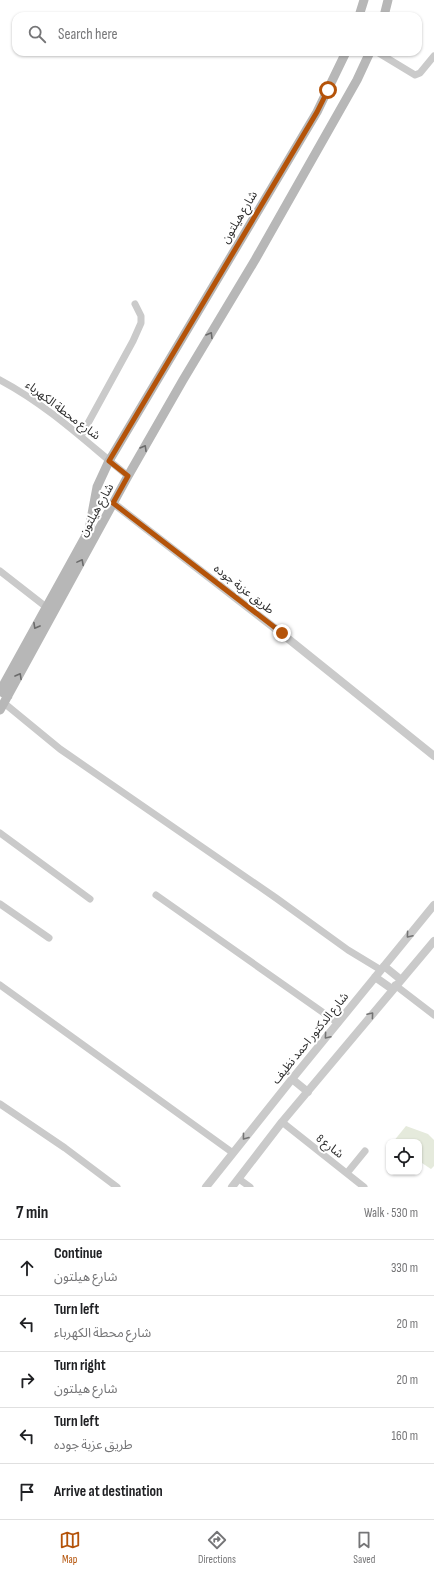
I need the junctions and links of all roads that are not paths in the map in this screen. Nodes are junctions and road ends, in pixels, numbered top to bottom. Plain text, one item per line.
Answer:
1 (364, 0) edge
2 (388, 0) edge
3 (361, 12) edge
4 (385, 12) edge
5 (344, 56) edge
6 (368, 56) edge
7 (384, 56) edge
8 (434, 56) edge
9 (135, 304) dead end
10 (0, 380) edge
11 (81, 436) junction
12 (109, 461) junction
13 (128, 476) junction
14 (113, 503) junction
15 (0, 571) edge
16 (50, 610) junction
17 (0, 690) edge
18 (3, 705) edge
19 (434, 756) edge
20 (0, 833) edge
21 (156, 895) dead end
22 (90, 899) dead end
23 (0, 904) edge
24 (434, 906) edge
25 (49, 938) dead end
26 (434, 941) edge
27 (382, 968) junction
28 (375, 977) junction
29 (0, 985) edge
30 (396, 985) junction
31 (434, 1015) edge
32 (338, 1023) junction
33 (292, 1079) junction
34 (308, 1092) junction
35 (0, 1104) edge
36 (282, 1122) junction
37 (365, 1151) dead end
38 (233, 1153) junction
39 (347, 1173) junction
40 (239, 1179) junction
41 (117, 1187) edge
42 (206, 1187) edge
43 (232, 1187) edge
44 (250, 1187) edge
45 (364, 1187) edge

1 - 3 main road
2 - 4 main road
5 - 12 main road, شارع هيلتون
13 -> 6 main road, شارع هيلتون
7 - 8 street
9 - 11 street
10 - 11 street, شارع محطة الكهرباء
11 - 12 street, شارع محطة الكهرباء
12 - 13 street, شارع محطة الكهرباء
12 - 16 main road, شارع هيلتون
13 - 14 main road, شارع هيلتون
16 -> 14 main road, شارع هيلتون
14 - 19 street, طريق عزبة جوده
15 - 16 street
16 -> 17 main road, شارع هيلتون
18 -> 16 main road, شارع هيلتون
17 - 18 main road
18 - 27 street
20 - 22 street
21 - 32 street
23 - 25 street
24 -> 27 street, شارع الدكتور احمد نظيف
26 - 30 street
27 - 28 street, شارع الدكتور احمد نظيف
27 - 30 street
28 - 30 street
28 - 32 street, شارع الدكتور احمد نظيف
29 - 38 street
30 - 31 street
34 -> 30 street
32 -> 33 street, شارع الدكتور احمد نظيف
33 - 34 street
33 -> 38 street, شارع الدكتور احمد نظيف
34 - 36 street
35 - 41 street
36 - 39 street, شارع 8
36 - 40 street
37 - 39 street
38 - 42 street, شارع الدكتور احمد نظيف
39 - 45 street, شارع 8
40 - 43 street
40 - 44 street

